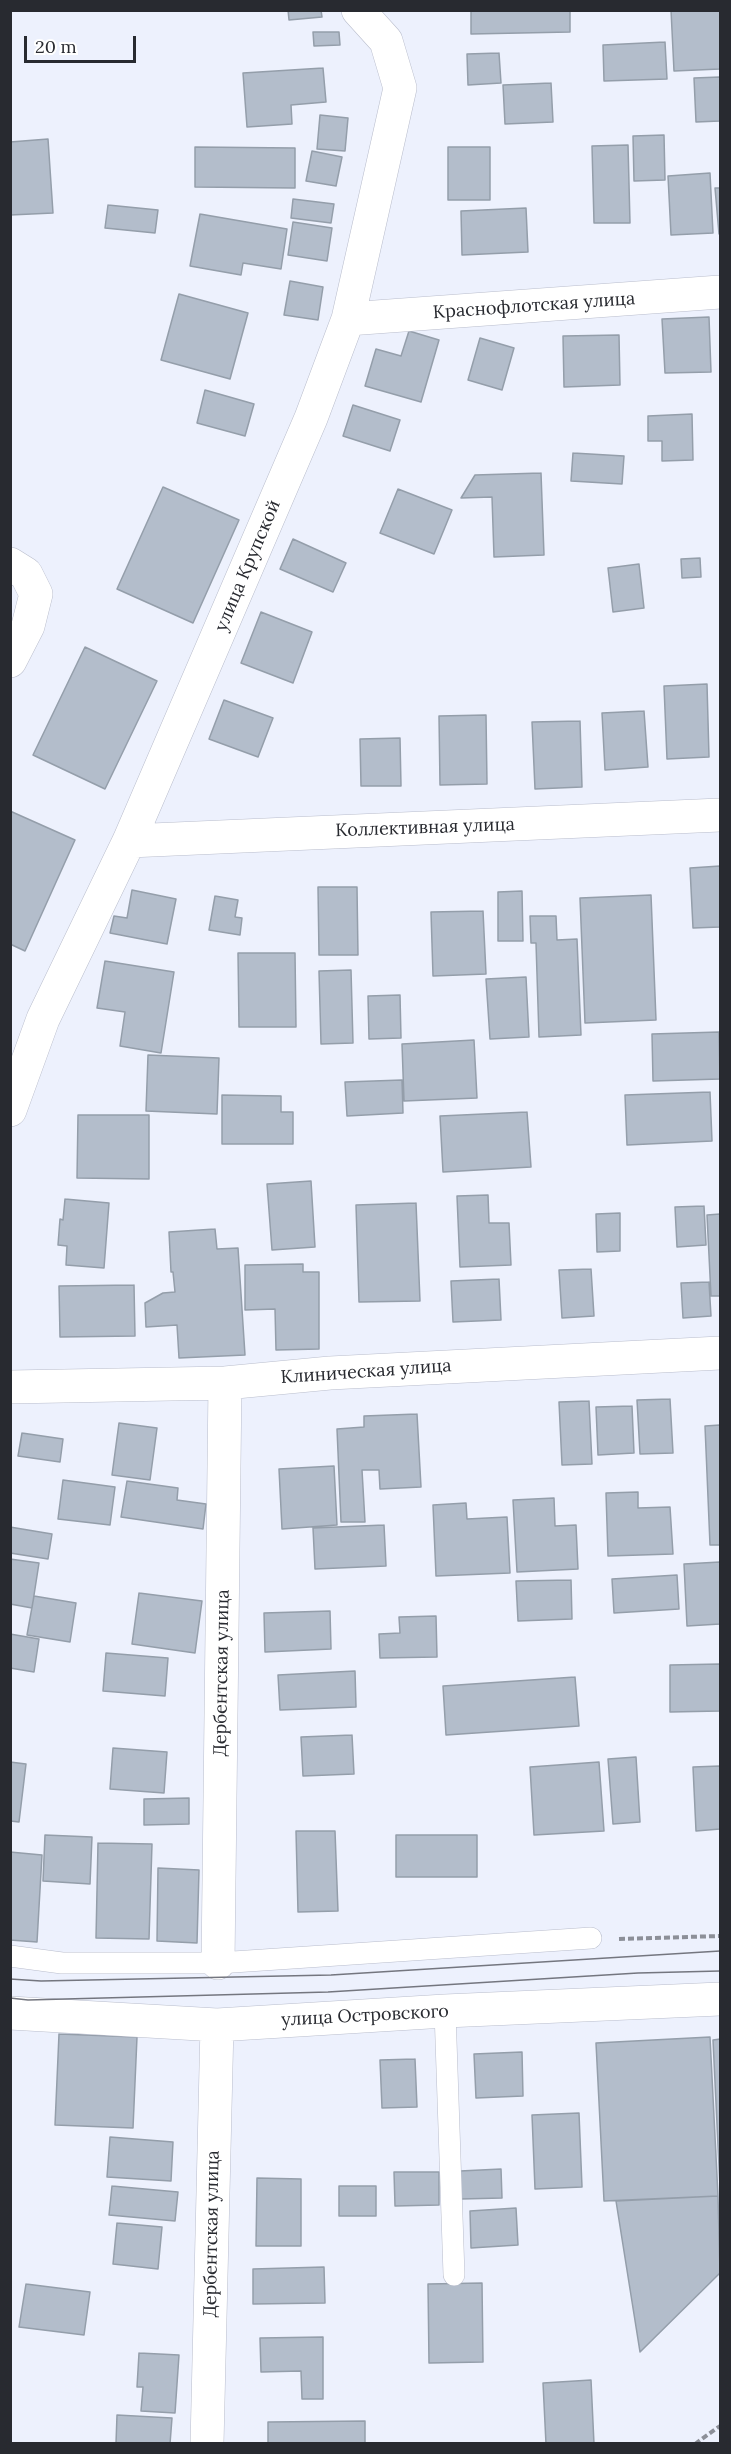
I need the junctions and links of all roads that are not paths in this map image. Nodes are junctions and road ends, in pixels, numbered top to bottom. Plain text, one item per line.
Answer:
1 (358, 10) edge
2 (720, 292) edge
3 (348, 320) junction
4 (10, 564) edge
5 (10, 661) edge
6 (720, 815) edge
7 (129, 841) junction
8 (10, 1110) edge
9 (720, 1353) edge
10 (225, 1383) junction
11 (10, 1387) edge
12 (591, 1938) dead end
13 (10, 1956) edge
14 (218, 1963) junction
15 (720, 1999) edge
16 (446, 2011) junction
17 (10, 2013) edge
18 (217, 2025) junction
19 (454, 2275) dead end
20 (207, 2444) edge

1 - 3 street, улица Крупской
2 - 3 street, Краснофлотская улица
3 - 7 street, улица Крупской
4 - 5 street
6 - 7 street, Коллективная улица
7 - 8 street, улица Крупской
9 - 10 street, Клиническая улица
10 - 11 street, Клиническая улица
10 - 14 street, Дербентская улица
12 - 14 lane
13 - 14 lane
15 - 16 street, улица Островского
16 - 18 street, улица Островского
16 - 19 lane
17 - 18 street, улица Островского
18 - 20 street, Дербентская улица

